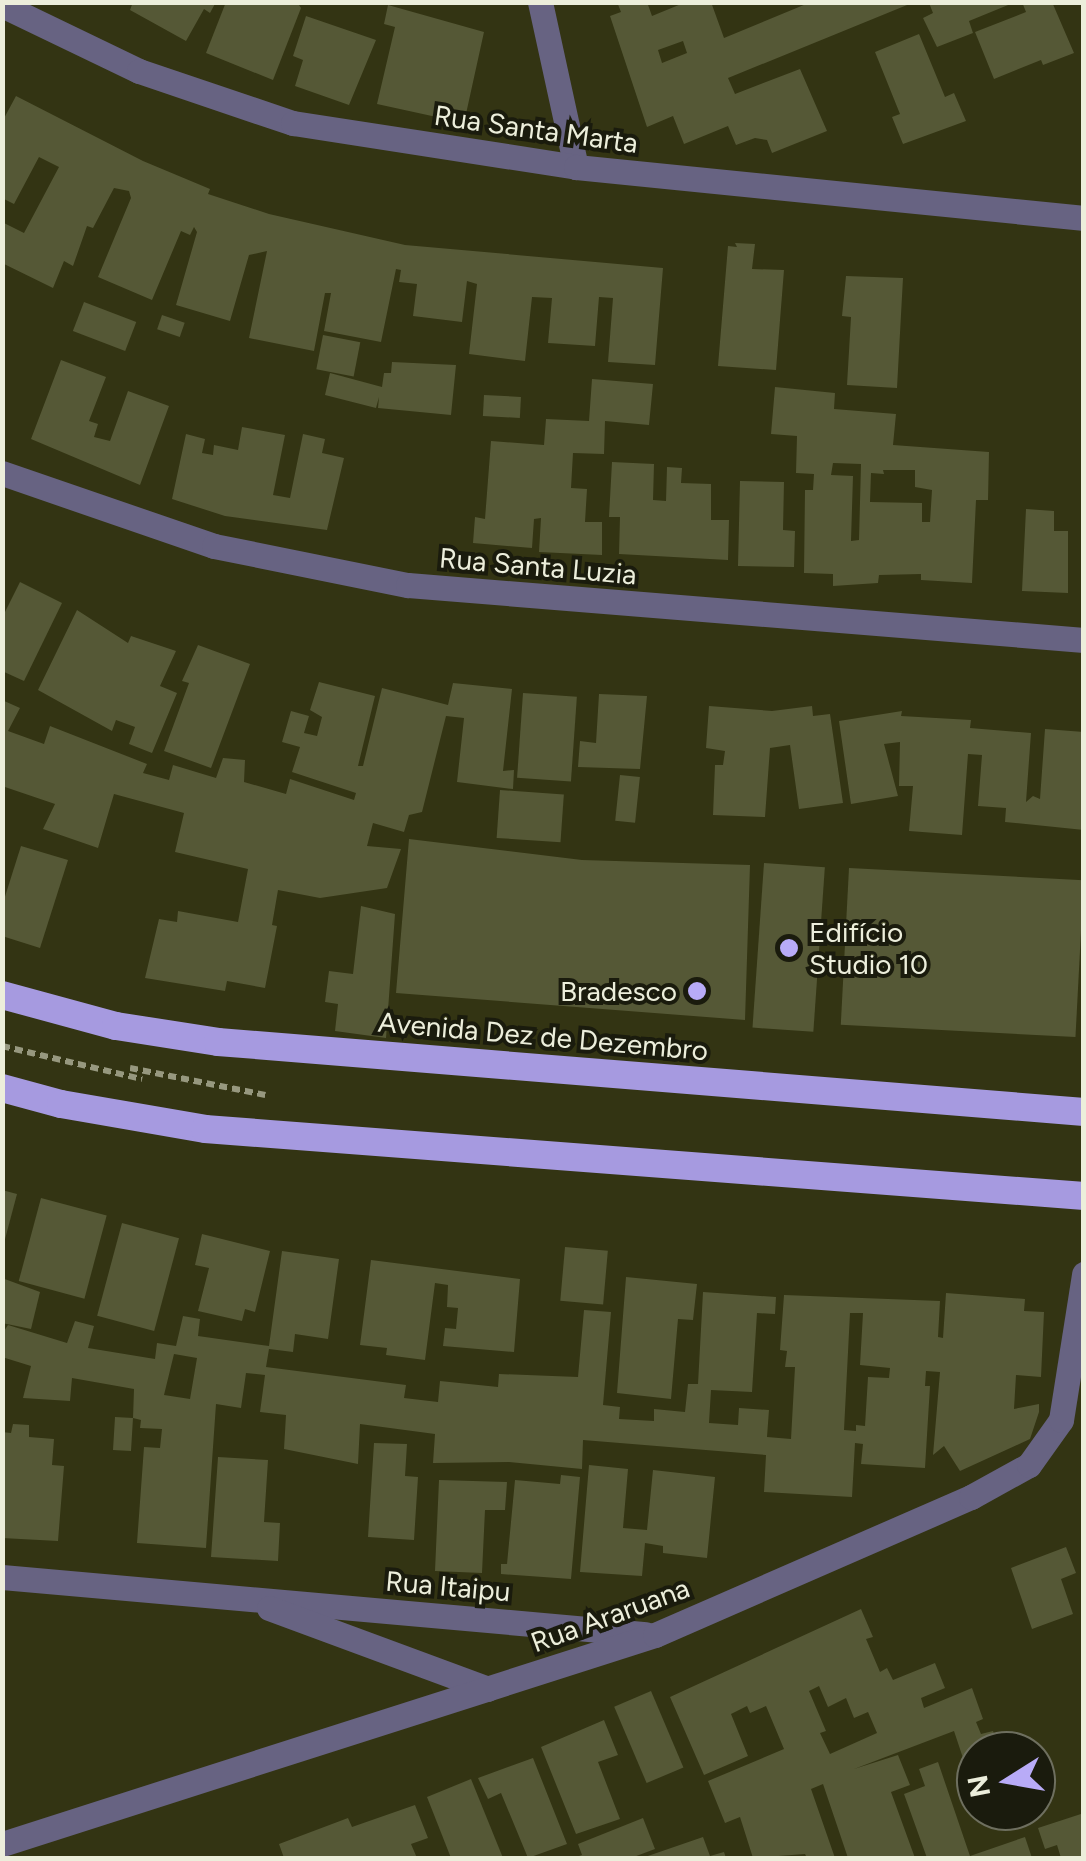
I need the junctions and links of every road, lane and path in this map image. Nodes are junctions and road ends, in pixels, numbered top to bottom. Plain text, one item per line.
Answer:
1 (540, 2) edge
2 (2, 5) edge
3 (576, 167) junction
4 (1084, 218) edge
5 (2, 473) edge
6 (1084, 640) edge
7 (2, 995) edge
8 (2, 1088) edge
9 (1084, 1112) edge
10 (1084, 1196) edge
11 (1084, 1274) edge
12 (2, 1577) edge
13 (236, 1596) junction
14 (655, 1635) junction
15 (488, 1689) junction
16 (2, 1844) edge

1 - 3 street
2 - 3 street, Rua Santa Marta
3 - 4 street, Rua Santa Marta
5 - 6 street, Rua Santa Luzia
7 - 9 highway, Avenida Dez de Dezembro
8 - 10 highway
11 - 14 street, Rua Araruana
12 - 13 street, Rua Itaipu
13 - 14 street, Rua Itaipu
13 - 15 street, Rua Itaipu
14 - 15 street, Rua Araruana
15 - 16 street, Rua Araruana

